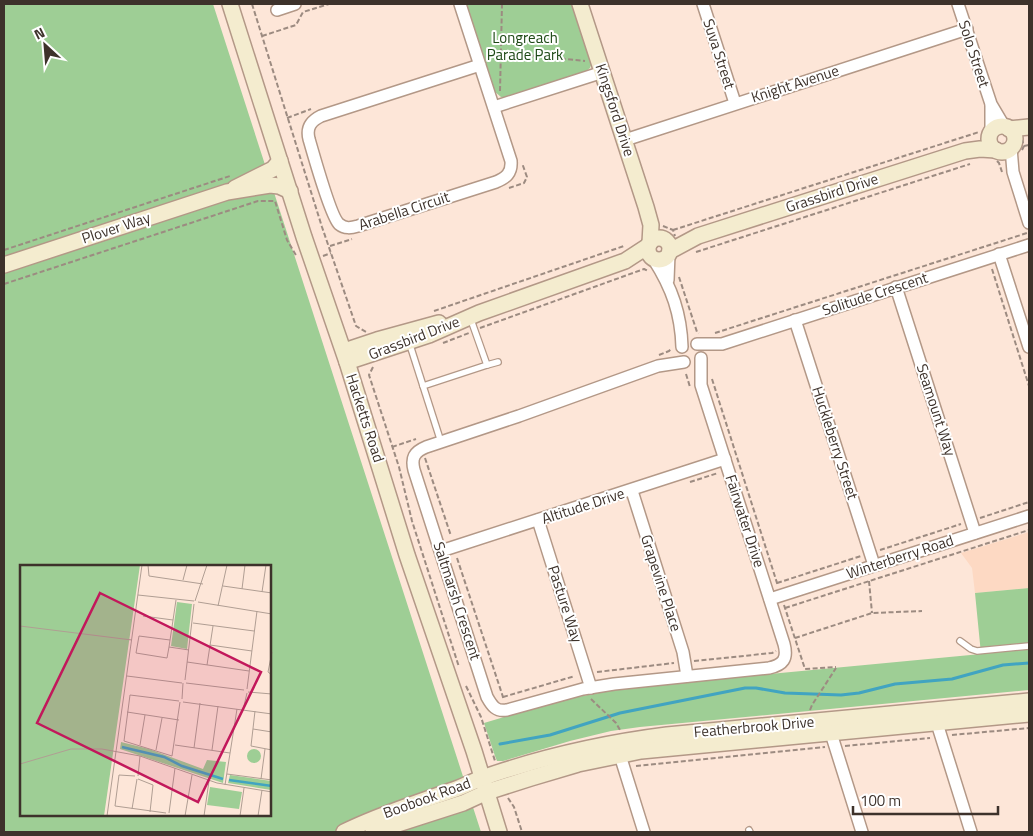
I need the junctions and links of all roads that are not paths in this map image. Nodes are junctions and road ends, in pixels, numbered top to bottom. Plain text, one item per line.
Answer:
1 (230, 4) edge
2 (296, 4) edge
3 (460, 4) edge
4 (580, 4) edge
5 (703, 4) edge
6 (958, 4) edge
7 (277, 10) dead end
8 (967, 30) junction
9 (478, 60) junction
10 (598, 74) junction
11 (735, 103) junction
12 (498, 105) junction
13 (1029, 127) edge
14 (1006, 139) edge
15 (625, 140) junction
16 (280, 161) junction
17 (290, 191) junction
18 (227, 192) junction
19 (1029, 223) edge
20 (1029, 245) edge
21 (659, 249) junction
22 (999, 254) junction
23 (4, 265) edge
24 (896, 288) junction
25 (474, 320) junction
26 (795, 320) junction
27 (681, 322) junction
28 (409, 342) junction
29 (695, 343) junction
30 (722, 344) junction
31 (679, 346) junction
32 (1029, 347) edge
33 (346, 357) junction
34 (701, 357) junction
35 (498, 362) dead end
36 (654, 362) junction
37 (685, 363) junction
38 (487, 365) junction
39 (701, 385) junction
40 (423, 386) junction
41 (441, 442) junction
42 (726, 459) junction
43 (632, 491) junction
44 (1029, 516) edge
45 (538, 520) junction
46 (975, 533) junction
47 (441, 551) junction
48 (869, 567) junction
49 (770, 599) junction
50 (960, 641) dead end
51 (1029, 646) edge
52 (687, 676) junction
53 (591, 688) junction
54 (1029, 701) edge
55 (1029, 714) edge
56 (937, 723) junction
57 (831, 733) junction
58 (620, 749) junction
59 (485, 785) junction
60 (344, 832) edge
61 (374, 832) edge
62 (499, 832) edge
63 (644, 832) edge
64 (862, 832) edge
65 (970, 832) edge

1 - 16 street, Hacketts Road
2 - 7 street
3 - 9 street
4 - 10 street, Kingsford Drive
5 - 11 street, Suva Street
6 - 8 street, Solo Street
8 - 11 street, Knight Avenue
8 - 14 street, Solo Street
9 - 12 street
9 - 12 street, Arabella Circuit
10 - 12 street
10 - 15 street, Kingsford Drive
11 - 15 street, Knight Avenue
13 - 14 street, Grassbird Drive
14 - 19 street, Solo Street
14 - 21 street, Grassbird Drive
15 - 21 street, Kingsford Drive
16 - 17 street, Hacketts Road
16 - 18 street, Plover Way
17 - 18 street, Plover Way
17 - 33 street, Hacketts Road
18 - 23 street, Plover Way
20 - 22 street, Solitude Crescent
21 - 25 street, Grassbird Drive
21 - 27 street
22 - 24 street, Solitude Crescent
22 - 32 street
24 - 26 street, Solitude Crescent
24 - 46 street, Seamount Way
25 - 28 street, Grassbird Drive
25 - 33 street, Grassbird Drive
25 - 38 lane
26 - 30 street, Solitude Crescent
26 - 48 street, Huckleberry Street
27 - 29 street
27 - 31 street
28 - 33 street, Grassbird Drive
28 - 40 lane
29 - 30 street, Solitude Crescent
29 - 31 street
29 - 34 street
30 - 34 street, Solitude Crescent
31 - 36 street
31 - 37 street
33 - 59 street, Hacketts Road
34 - 37 street
34 - 39 street, Fairwater Drive
35 - 38 lane
36 - 37 street
36 - 41 street
37 - 39 street, Fairwater Drive
38 - 40 lane
39 - 42 street, Fairwater Drive
40 - 41 lane
41 - 47 street, Saltmarsh Crescent
42 - 43 street, Altitude Drive
42 - 49 street, Fairwater Drive
43 - 45 street, Altitude Drive
43 - 52 street, Grapevine Place
44 - 46 street, Winterberry Road
45 - 47 street, Altitude Drive
45 - 53 street, Pasture Way
46 - 48 street, Winterberry Road
47 - 53 street, Saltmarsh Crescent
48 - 49 street, Winterberry Road
49 - 52 street, Fairwater Drive
50 - 51 lane
52 - 53 street
54 - 56 street, Featherbrook Drive
55 - 56 street, Featherbrook Drive
56 - 57 street, Featherbrook Drive
56 - 65 street
57 - 58 street, Featherbrook Drive
57 - 64 street
58 - 59 street, Featherbrook Drive
58 - 63 street
59 - 60 street, Boobook Road
59 - 61 street, Boobook Road
59 - 62 street, Hacketts Road

